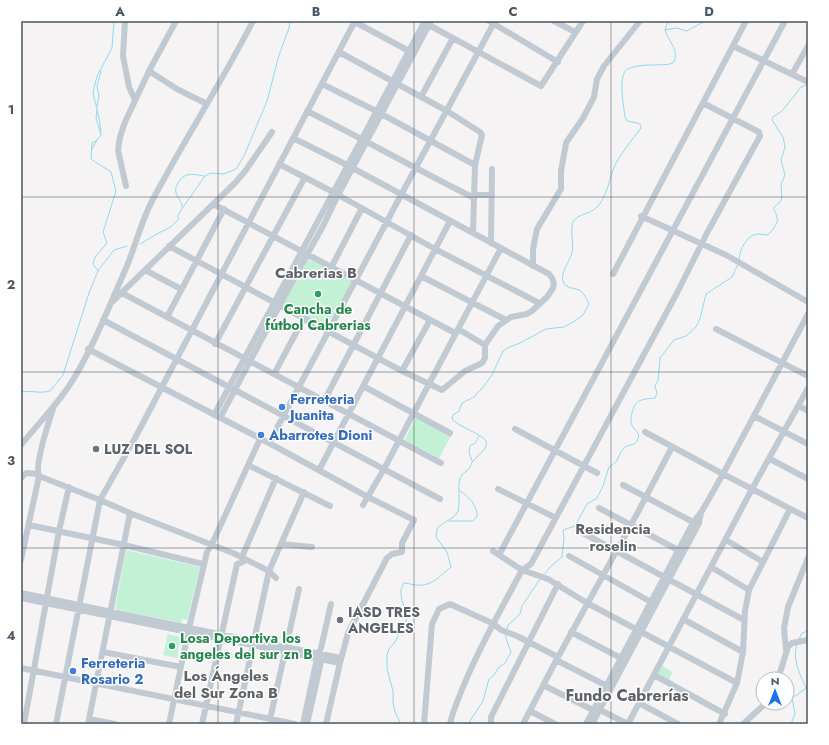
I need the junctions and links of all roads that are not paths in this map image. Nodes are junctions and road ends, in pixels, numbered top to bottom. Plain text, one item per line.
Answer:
1 (125, 21) edge
2 (176, 21) edge
3 (254, 21) edge
4 (355, 21) edge
5 (554, 21) edge
6 (583, 21) edge
7 (640, 21) edge
8 (746, 21) edge
9 (785, 21) edge
10 (426, 22) edge
11 (493, 22) edge
12 (576, 32) junction
13 (453, 38) junction
14 (733, 46) junction
15 (808, 46) edge
16 (409, 51) junction
17 (339, 52) junction
18 (479, 52) junction
19 (763, 60) junction
20 (558, 62) junction
21 (149, 71) junction
22 (792, 74) junction
23 (808, 82) edge
24 (394, 83) junction
25 (322, 84) junction
26 (421, 97) junction
27 (135, 100) junction
28 (703, 103) junction
29 (207, 104) junction
30 (307, 111) junction
31 (447, 111) junction
32 (379, 112) junction
33 (732, 118) junction
34 (272, 132) dead end
35 (293, 138) junction
36 (365, 140) junction
37 (430, 141) junction
38 (279, 164) junction
39 (475, 165) junction
40 (350, 167) junction
41 (415, 168) junction
42 (492, 169) dead end
43 (305, 177) junction
44 (126, 186) dead end
45 (336, 194) junction
46 (401, 195) junction
47 (492, 196) junction
48 (474, 197) junction
49 (213, 204) junction
50 (362, 208) junction
51 (224, 209) junction
52 (641, 216) junction
53 (387, 221) junction
54 (450, 221) junction
55 (248, 223) junction
56 (673, 231) junction
57 (473, 233) junction
58 (411, 235) junction
59 (273, 236) junction
60 (491, 243) junction
61 (701, 244) junction
62 (169, 246) junction
63 (501, 248) junction
64 (435, 249) junction
65 (305, 252) junction
66 (197, 260) junction
67 (332, 266) junction
68 (533, 266) junction
69 (145, 270) junction
70 (221, 273) junction
71 (613, 274) dead end
72 (487, 275) junction
73 (421, 276) junction
74 (356, 279) junction
75 (246, 287) junction
76 (181, 289) junction
77 (381, 292) junction
78 (122, 293) junction
79 (472, 302) junction
80 (808, 302) edge
81 (277, 303) junction
82 (539, 303) junction
83 (110, 304) junction
84 (405, 307) junction
85 (808, 314) edge
86 (166, 317) junction
87 (304, 318) junction
88 (103, 320) junction
89 (430, 320) junction
90 (506, 320) junction
91 (716, 329) dead end
92 (191, 330) junction
93 (329, 331) junction
94 (457, 331) junction
95 (215, 344) junction
96 (354, 344) junction
97 (485, 345) junction
98 (88, 349) junction
99 (176, 358) junction
100 (378, 358) junction
101 (247, 360) junction
102 (782, 363) junction
103 (402, 371) junction
104 (274, 374) junction
105 (808, 376) edge
106 (429, 384) junction
107 (363, 386) junction
108 (161, 387) junction
109 (232, 388) junction
110 (299, 388) junction
111 (808, 388) edge
112 (324, 401) junction
113 (799, 406) junction
114 (54, 407) junction
115 (808, 411) edge
116 (414, 413) junction
117 (348, 414) junction
118 (217, 416) junction
119 (284, 416) junction
120 (754, 416) junction
121 (515, 429) dead end
122 (645, 432) dead end
123 (784, 432) junction
124 (450, 433) dead end
125 (260, 439) junction
126 (398, 441) junction
127 (334, 442) junction
128 (269, 444) junction
129 (808, 444) edge
130 (21, 445) edge
131 (672, 446) junction
132 (555, 451) junction
133 (770, 459) junction
134 (441, 463) dead end
135 (248, 465) junction
136 (584, 466) junction
137 (384, 469) junction
138 (319, 470) junction
139 (597, 473) dead end
140 (723, 474) junction
141 (38, 475) junction
142 (21, 478) edge
143 (276, 478) junction
144 (808, 479) edge
145 (623, 485) dead end
146 (69, 487) junction
147 (498, 489) dead end
148 (752, 490) junction
149 (304, 492) junction
150 (646, 497) junction
151 (368, 498) junction
152 (440, 499) dead end
153 (100, 500) junction
154 (527, 503) junction
155 (364, 505) dead end
156 (330, 506) dead end
157 (599, 508) dead end
158 (790, 509) junction
159 (702, 511) junction
160 (130, 514) junction
161 (556, 518) junction
162 (808, 518) edge
163 (693, 522) junction
164 (29, 525) junction
165 (631, 525) junction
166 (59, 531) junction
167 (581, 532) dead end
168 (92, 538) junction
169 (726, 540) junction
170 (212, 544) junction
171 (281, 544) junction
172 (124, 545) junction
173 (312, 547) dead end
174 (678, 550) junction
175 (493, 551) dead end
176 (616, 552) junction
177 (499, 555) junction
178 (569, 556) dead end
179 (242, 557) junction
180 (808, 558) edge
181 (21, 560) edge
182 (763, 562) junction
183 (203, 564) junction
184 (711, 567) junction
185 (522, 570) junction
186 (269, 571) junction
187 (603, 575) junction
188 (276, 578) dead end
189 (666, 579) junction
190 (558, 584) junction
191 (299, 589) dead end
192 (749, 590) junction
193 (21, 593) edge
194 (696, 595) junction
195 (21, 598) edge
196 (47, 600) junction
197 (650, 602) junction
198 (587, 603) junction
199 (332, 604) dead end
200 (78, 607) junction
201 (110, 614) junction
202 (683, 619) junction
203 (744, 620) junction
204 (494, 624) junction
205 (188, 630) junction
206 (639, 630) junction
207 (571, 632) junction
208 (220, 637) junction
209 (808, 640) edge
210 (528, 642) junction
211 (252, 644) junction
212 (669, 646) junction
213 (285, 650) junction
214 (786, 650) junction
215 (103, 652) junction
216 (743, 652) junction
217 (320, 657) junction
218 (621, 658) junction
219 (557, 659) junction
220 (341, 661) junction
221 (21, 668) edge
222 (181, 668) junction
223 (34, 671) junction
224 (780, 671) edge
225 (654, 675) junction
226 (65, 677) junction
227 (96, 683) junction
228 (737, 683) junction
229 (543, 685) junction
230 (609, 687) junction
231 (174, 699) junction
232 (639, 703) junction
233 (206, 706) junction
234 (596, 709) junction
235 (530, 711) junction
236 (757, 711) edge
237 (238, 712) junction
238 (725, 714) junction
239 (89, 721) edge
240 (269, 722) edge
241 (24, 724) edge
242 (56, 724) edge
243 (115, 724) edge
244 (169, 724) edge
245 (202, 724) edge
246 (236, 724) edge
247 (295, 724) edge
248 (303, 724) edge
249 (307, 724) edge
250 (326, 724) edge
251 (424, 724) edge
252 (450, 724) edge
253 (491, 724) edge
254 (523, 724) edge
255 (555, 724) edge
256 (586, 724) edge
257 (592, 724) edge
258 (628, 724) edge
259 (678, 724) edge
260 (719, 724) edge
261 (743, 724) edge

1 - 27 street
2 - 21 street
3 - 29 street
4 - 16 street
4 - 17 street
5 - 12 street
6 - 12 street
7 - 68 street
8 - 14 street
9 - 19 street
10 - 13 street
10 - 16 street
10 - 24 street
11 - 18 street
11 - 20 street
12 - 20 street
13 - 18 street
13 - 26 street
14 - 19 street
14 - 28 street
15 - 22 street
16 - 24 street
17 - 24 street
17 - 25 street
18 - 20 street
18 - 31 street
19 - 22 street
19 - 33 street
21 - 27 street
21 - 29 street
22 - 23 street
24 - 26 street
24 - 32 street
25 - 30 street
25 - 32 street
26 - 31 street
27 - 44 street
28 - 33 street
28 - 52 street
29 - 83 street
30 - 35 street
30 - 36 street
31 - 37 street
31 - 39 street
32 - 36 street
32 - 37 street
33 - 56 street
33 - 61 street
34 - 49 street
35 - 38 street
35 - 40 street
36 - 40 street
36 - 41 street
37 - 39 street
37 - 41 street
38 - 43 street
38 - 55 street
39 - 48 street
40 - 45 street
40 - 46 street
41 - 46 street
41 - 48 street
42 - 47 street
43 - 45 street
43 - 59 street
45 - 50 street
45 - 65 street
46 - 53 street
46 - 54 street
47 - 48 street
47 - 60 street
48 - 57 street
49 - 51 street
49 - 62 street
50 - 53 street
50 - 67 street
51 - 55 street
51 - 66 street
52 - 56 street
52 - 71 street
53 - 58 street
53 - 74 street
54 - 57 street
54 - 64 street
55 - 59 street
55 - 70 street
56 - 61 street
56 - 132 street
57 - 60 street
58 - 64 street
58 - 77 street
59 - 65 street
59 - 75 street
60 - 63 street
61 - 80 street
61 - 136 street
62 - 66 street
62 - 69 street
63 - 68 street
63 - 72 street
64 - 72 street
64 - 73 street
65 - 67 street
65 - 81 street
66 - 70 street
66 - 76 street
67 - 74 street
68 - 82 street
69 - 76 street
69 - 78 street
70 - 75 street
70 - 92 street
72 - 79 street
72 - 82 street
73 - 79 street
73 - 84 street
74 - 77 street
74 - 93 street
75 - 81 street
75 - 95 street
76 - 86 street
77 - 84 street
77 - 96 street
78 - 83 street
78 - 86 street
79 - 90 street
79 - 94 street
81 - 87 street
81 - 101 street
82 - 90 street
83 - 88 street
84 - 89 street
84 - 100 street
85 - 102 street
86 - 92 street
87 - 93 street
87 - 104 street
88 - 98 street
88 - 99 street
89 - 94 street
89 - 103 street
90 - 97 street
91 - 102 street
92 - 95 street
92 - 99 street
93 - 96 street
93 - 110 street
94 - 97 street
94 - 106 street
95 - 101 street
96 - 100 street
96 - 112 street
97 - 106 street
98 - 108 street
98 - 114 street
99 - 108 street
99 - 109 street
100 - 103 street
100 - 107 street
101 - 104 street
101 - 109 street
102 - 105 street
102 - 120 street
103 - 106 street
104 - 110 street
106 - 116 street
107 - 116 street
107 - 117 street
108 - 118 street
108 - 153 street
109 - 118 street
109 - 119 street
110 - 112 street
110 - 119 street
111 - 113 street
112 - 117 street
113 - 115 street
113 - 123 street
114 - 130 street
114 - 141 street
116 - 124 street
116 - 126 street
117 - 126 street
117 - 127 street
118 - 125 street
119 - 127 street
119 - 128 street
120 - 123 street
120 - 140 street
121 - 132 street
122 - 131 street
123 - 129 street
123 - 133 street
125 - 128 street
125 - 135 street
126 - 134 street
126 - 137 street
127 - 137 street
127 - 138 street
128 - 138 street
131 - 140 street
131 - 150 street
132 - 136 street
132 - 154 street
133 - 144 street
133 - 148 street
135 - 143 street
135 - 170 street
136 - 139 street
136 - 161 street
137 - 151 street
137 - 152 street
138 - 151 street
140 - 148 street
140 - 159 street
141 - 142 street
141 - 146 street
141 - 164 street
143 - 149 street
143 - 179 street
145 - 150 street
146 - 153 street
146 - 166 street
147 - 154 street
148 - 158 street
148 - 169 street
149 - 156 street
149 - 171 street
150 - 163 street
150 - 165 street
151 - 155 street
151 - 220 street
153 - 160 street
153 - 168 street
154 - 161 street
154 - 177 street
157 - 165 street
158 - 162 street
158 - 182 street
159 - 163 street
159 - 189 street
160 - 170 street
160 - 172 street
161 - 185 street
163 - 174 street
164 - 166 street
164 - 181 street
165 - 174 street
165 - 176 street
166 - 168 street
166 - 196 street
167 - 176 street
168 - 172 street
168 - 200 street
169 - 182 street
169 - 184 street
170 - 179 street
170 - 183 street
171 - 173 street
171 - 186 street
172 - 183 street
172 - 201 street
174 - 189 street
175 - 177 street
176 - 187 street
176 - 189 street
177 - 185 street
178 - 187 street
179 - 186 street
179 - 208 street
180 - 214 street
182 - 192 street
183 - 205 street
184 - 192 street
184 - 194 street
185 - 190 street
185 - 204 street
186 - 188 street
186 - 211 street
187 - 197 street
187 - 198 street
189 - 194 street
189 - 197 street
189 - 206 street
190 - 198 street
190 - 210 street
191 - 213 street
192 - 203 street
193 - 196 street
194 - 202 street
194 - 203 street
195 - 196 street
196 - 200 street
196 - 223 street
197 - 206 street
198 - 206 street
198 - 207 street
199 - 217 street
200 - 201 street
200 - 226 street
201 - 205 street
201 - 215 street
202 - 212 street
202 - 216 street
203 - 216 street
204 - 210 street
204 - 251 street
204 - 252 street
205 - 208 street
205 - 222 street
206 - 212 street
206 - 218 street
206 - 230 street
207 - 218 street
207 - 219 street
208 - 211 street
208 - 233 street
209 - 214 street
210 - 219 street
210 - 253 street
211 - 213 street
211 - 237 street
212 - 225 street
212 - 228 street
213 - 217 street
213 - 240 street
214 - 224 street
215 - 222 street
215 - 227 street
216 - 228 street
217 - 220 street
217 - 248 street
217 - 249 street
218 - 230 street
219 - 229 street
219 - 230 street
220 - 250 street
221 - 223 street
222 - 231 street
223 - 226 street
223 - 241 street
225 - 232 street
225 - 238 street
226 - 227 street
226 - 242 street
227 - 231 street
227 - 239 street
228 - 238 street
229 - 234 street
229 - 235 street
230 - 234 street
231 - 233 street
231 - 244 street
232 - 258 street
232 - 259 street
233 - 237 street
233 - 245 street
234 - 256 street
234 - 257 street
234 - 258 street
235 - 254 street
235 - 255 street
236 - 261 street
237 - 240 street
237 - 246 street
238 - 260 street
239 - 243 street
240 - 247 street

